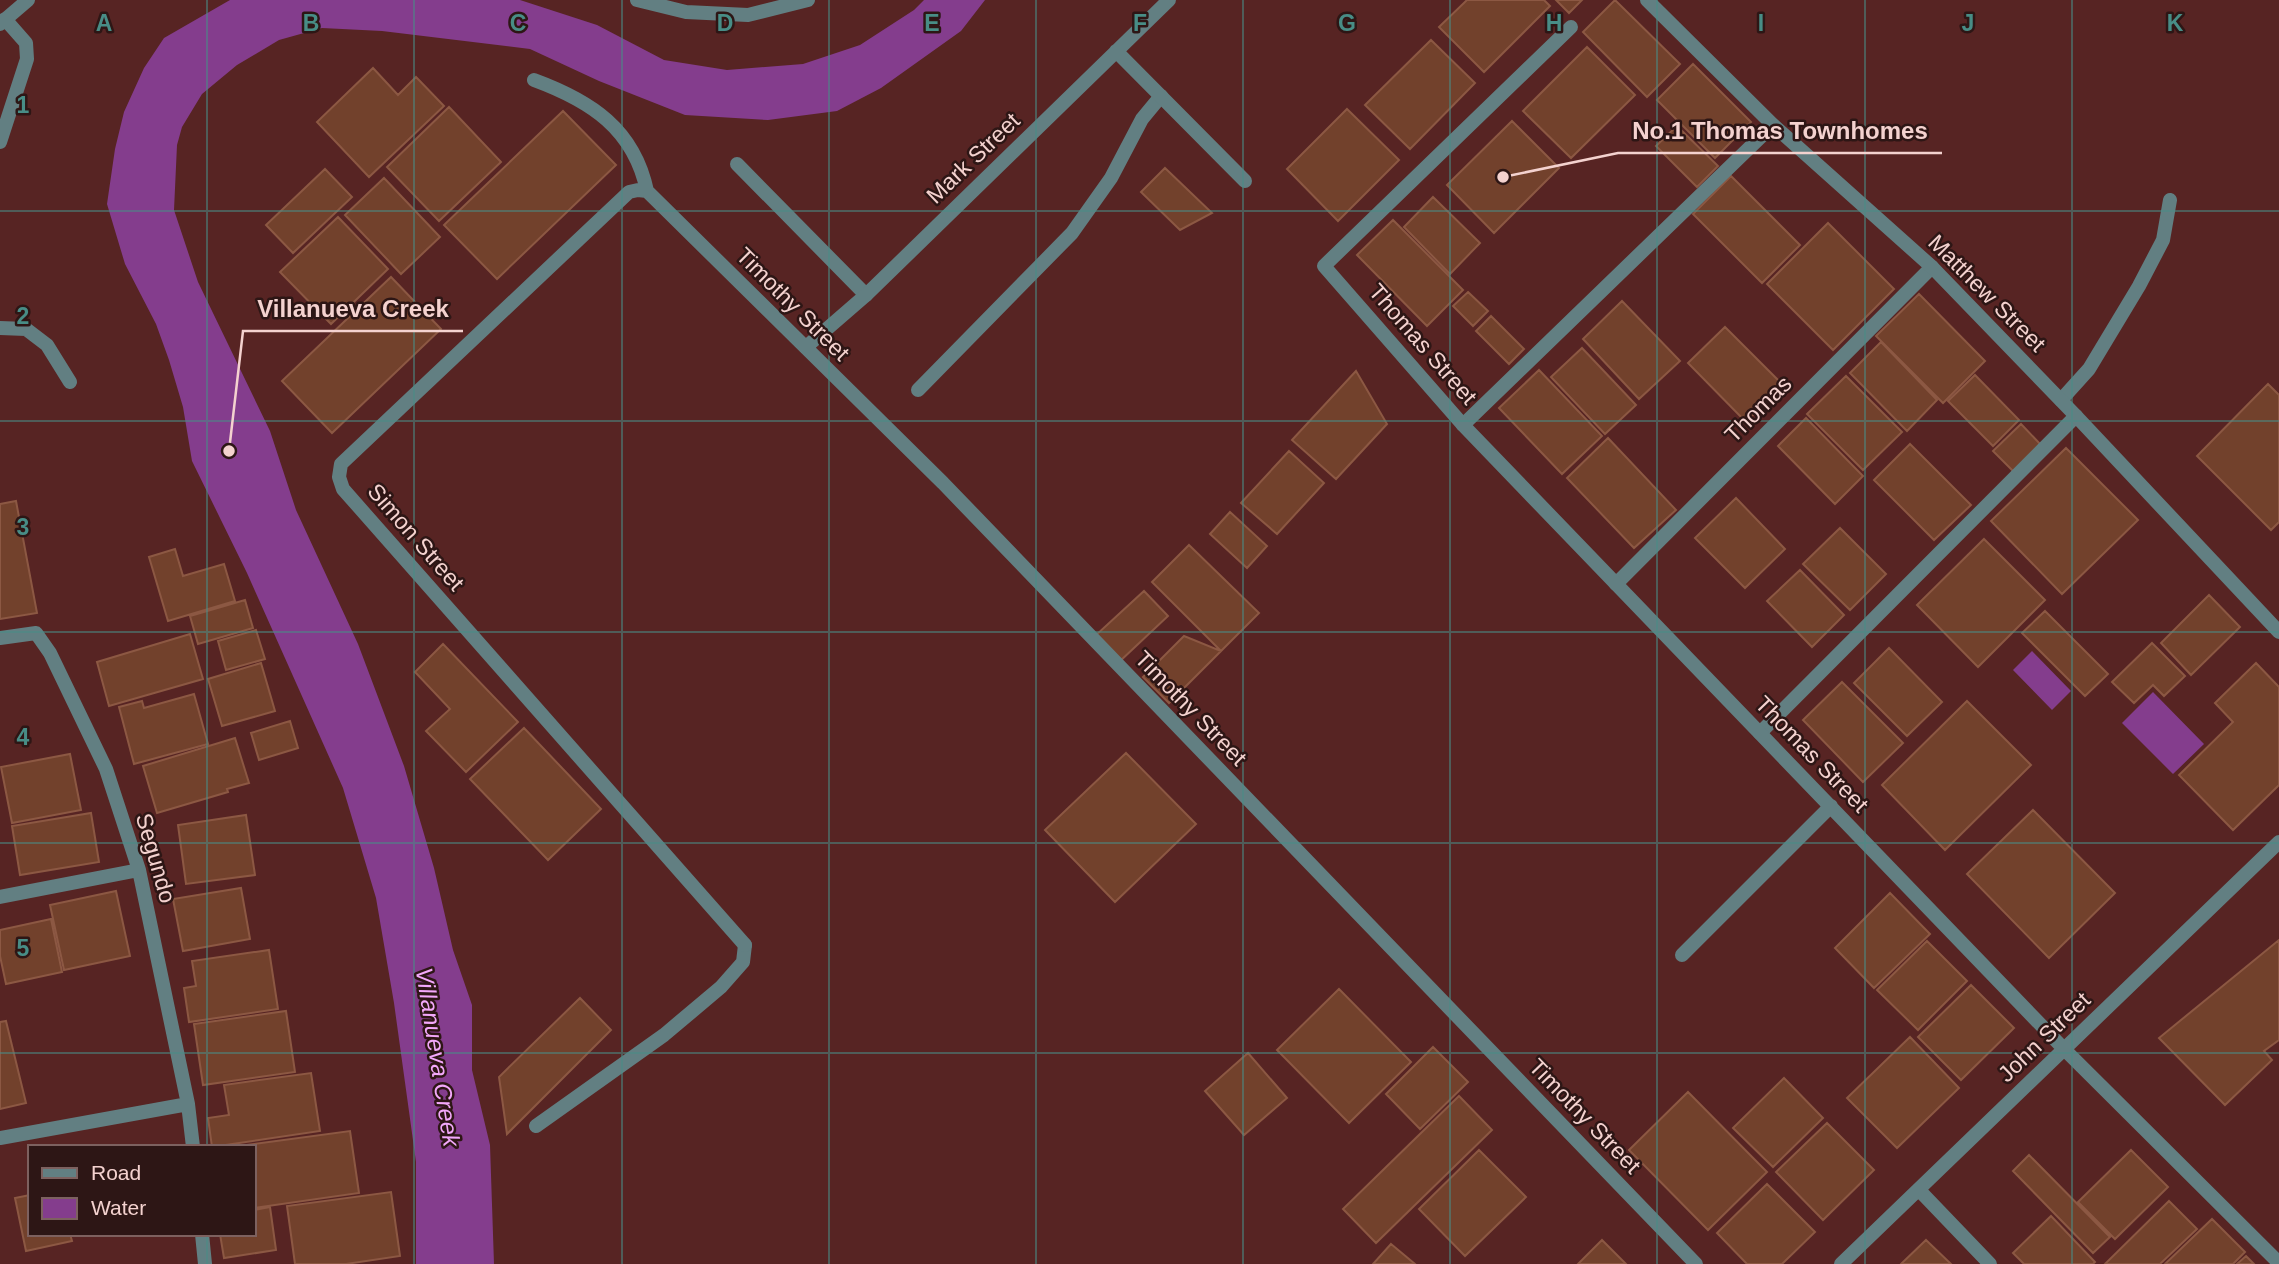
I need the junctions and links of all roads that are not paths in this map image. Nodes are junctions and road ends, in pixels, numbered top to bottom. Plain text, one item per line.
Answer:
1 (28, 0) edge
2 (637, 0) edge
3 (807, 0) edge
4 (1169, 0) edge
5 (1647, 0) edge
6 (2, 21) edge
7 (1571, 27) dead end
8 (1116, 51) junction
9 (534, 80) dead end
10 (1161, 96) junction
11 (1773, 125) junction
12 (0, 142) edge
13 (737, 164) dead end
14 (1245, 181) dead end
15 (647, 191) junction
16 (2169, 200) dead end
17 (1932, 267) junction
18 (866, 295) junction
19 (0, 328) edge
20 (806, 347) junction
21 (70, 382) dead end
22 (918, 390) dead end
23 (2061, 400) junction
24 (2076, 416) junction
25 (1463, 425) junction
26 (1616, 584) junction
27 (2279, 632) edge
28 (0, 638) edge
29 (1760, 733) junction
30 (1831, 806) junction
31 (2279, 842) edge
32 (139, 870) junction
33 (0, 897) edge
34 (1682, 955) dead end
35 (2064, 1049) junction
36 (188, 1104) junction
37 (536, 1126) dead end
38 (0, 1138) edge
39 (193, 1145) edge
40 (1919, 1189) junction
41 (202, 1236) edge
42 (2279, 1263) edge
43 (205, 1264) edge
44 (1696, 1264) edge
45 (1841, 1264) edge
46 (1990, 1264) edge

1 - 6 street
2 - 3 street
4 - 8 street, Mark Street
5 - 11 street, Matthew Street
6 - 12 street
7 - 25 street, Thomas Street
8 - 10 street
8 - 18 street, Mark Street
9 - 15 street
10 - 14 street
10 - 22 street
11 - 17 street, Matthew Street
11 - 25 street
13 - 18 street
15 - 20 street, Timothy Street
15 - 37 street, Simon Street
16 - 23 street
17 - 23 street, Matthew Street
17 - 26 street, Thomas
18 - 20 street, Mark Street
19 - 21 street
20 - 44 street, Timothy Street
23 - 24 street, Matthew Street
24 - 27 street, Matthew Street
24 - 29 street
25 - 26 street, Thomas Street
26 - 29 street, Thomas Street
28 - 32 street, Segundo
29 - 30 street, Thomas Street
30 - 34 street
30 - 35 street, Thomas Street
31 - 35 street, John Street
32 - 33 street
32 - 36 street, Segundo
35 - 40 street, John Street
35 - 42 street, Thomas Street
36 - 38 street
36 - 39 street, Segundo
40 - 45 street, John Street
40 - 46 street
41 - 43 street

